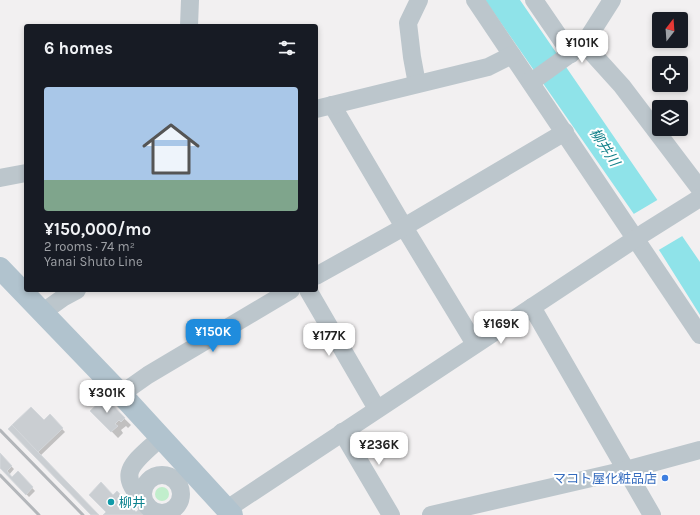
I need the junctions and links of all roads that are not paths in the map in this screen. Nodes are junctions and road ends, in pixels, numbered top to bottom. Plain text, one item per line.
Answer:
1 (190, 0) edge
2 (418, 0) edge
3 (475, 0) edge
4 (534, 0) edge
5 (612, 0) edge
6 (189, 24) edge
7 (573, 52) junction
8 (512, 55) junction
9 (532, 80) junction
10 (418, 84) junction
11 (324, 107) edge
12 (565, 132) junction
13 (24, 173) edge
14 (0, 178) edge
15 (700, 189) edge
16 (700, 198) edge
17 (404, 227) junction
18 (639, 235) junction
19 (0, 268) edge
20 (318, 275) edge
21 (73, 292) edge
22 (286, 292) edge
23 (309, 292) edge
24 (532, 307) junction
25 (43, 312) junction
26 (700, 335) edge
27 (475, 344) junction
28 (121, 394) junction
29 (377, 409) junction
30 (342, 432) junction
31 (161, 437) junction
32 (700, 450) edge
33 (626, 470) junction
34 (152, 511) edge
35 (229, 512) edge
36 (391, 515) edge
37 (431, 515) edge
38 (652, 515) edge

1 - 6 street
2 - 10 street
3 - 8 street
4 - 7 street
5 - 7 street
7 - 9 street
7 - 15 street
8 - 9 street
8 - 10 street
9 - 12 street
10 - 11 street
11 - 17 street
12 - 17 street
12 - 18 street
13 - 14 street
16 - 18 street
17 - 20 street
17 - 27 street
18 - 24 street
18 - 26 street
19 - 25 main road
21 - 25 street
22 - 28 street
23 - 29 street
24 - 27 street
24 - 33 street
25 - 28 main road
27 - 29 street
28 - 31 main road
29 - 30 street
30 - 35 street
30 - 36 street
31 - 34 street
31 - 35 main road
32 - 33 street
33 - 37 street
33 - 38 street

